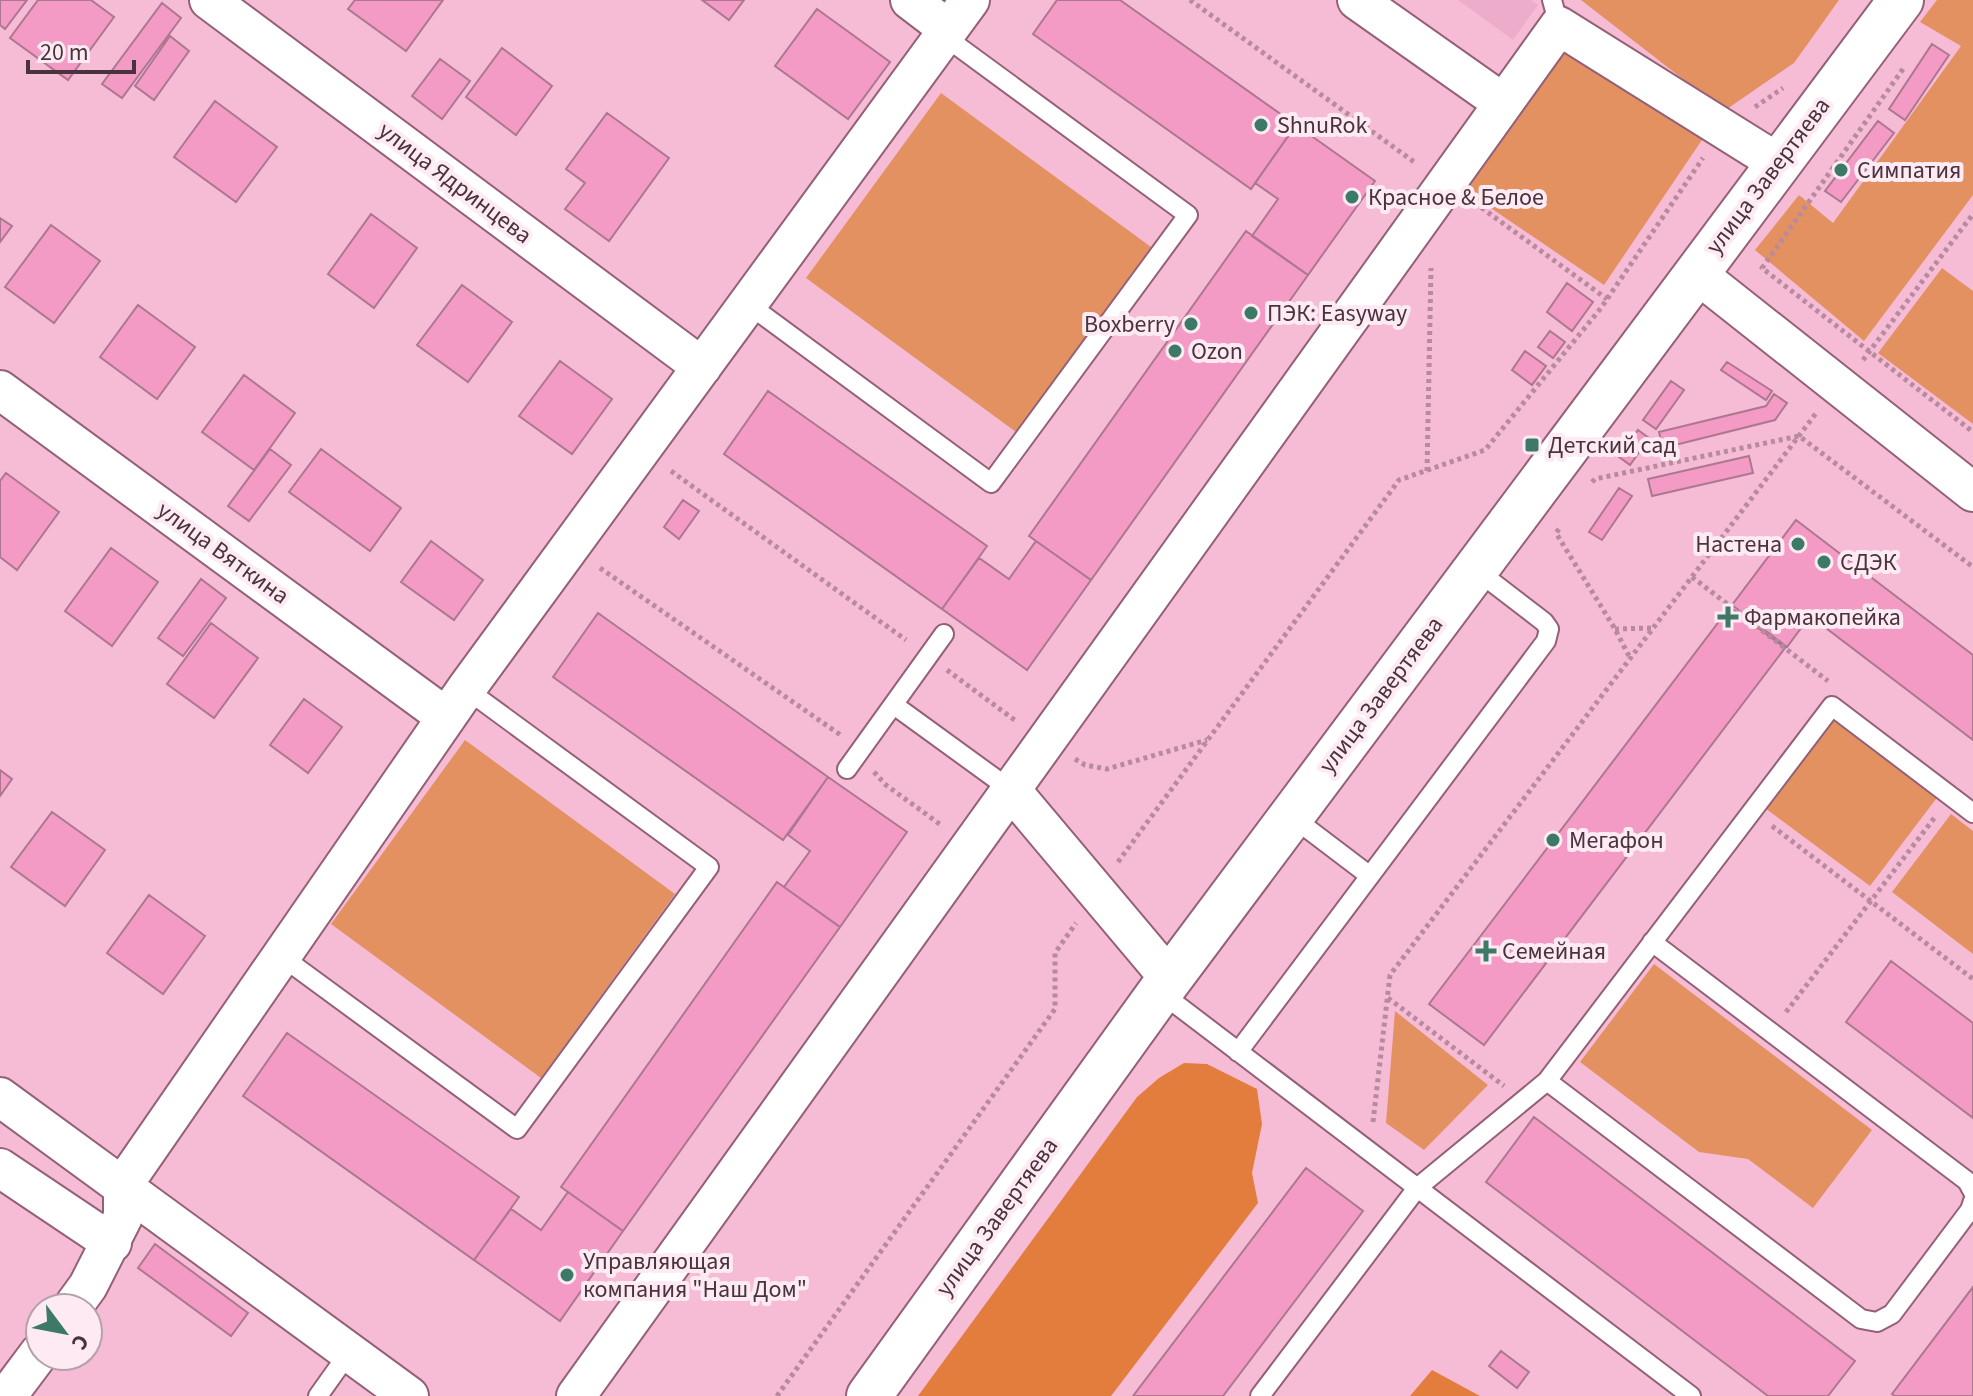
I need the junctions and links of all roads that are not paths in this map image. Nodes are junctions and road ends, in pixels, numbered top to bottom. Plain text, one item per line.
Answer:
1 (209, 0) edge
2 (910, 0) edge
3 (1357, 0) edge
4 (1901, 0) edge
5 (1556, 13) edge
6 (954, 22) edge
7 (1503, 103) junction
8 (1778, 163) junction
9 (1696, 273) junction
10 (748, 304) junction
11 (702, 367) junction
12 (0, 390) edge
13 (1973, 492) edge
14 (1475, 569) junction
15 (944, 634) dead end
16 (456, 703) junction
17 (894, 705) junction
18 (847, 769) dead end
19 (1011, 790) junction
20 (1973, 813) edge
21 (1291, 816) junction
22 (1370, 876) junction
23 (1652, 942) junction
24 (281, 956) junction
25 (1165, 986) junction
26 (1238, 1052) junction
27 (1547, 1081) junction
28 (0, 1097) edge
29 (0, 1168) edge
30 (123, 1185) junction
31 (1417, 1188) junction
32 (1973, 1192) edge
33 (1973, 1201) edge
34 (112, 1243) junction
35 (84, 1292) edge
36 (350, 1351) junction
37 (25, 1372) edge
38 (7, 1396) edge
39 (318, 1396) edge
40 (409, 1396) edge
41 (576, 1396) edge
42 (869, 1396) edge
43 (1260, 1396) edge
44 (1691, 1396) edge

1 - 11 street, улица Ядринцева
2 - 6 street
3 - 7 street
4 - 8 main road, улица Завертяева
5 - 7 street
5 - 8 street
6 - 10 street
6 - 10 lane
7 - 19 street
8 - 9 main road, улица Завертяева
9 - 13 street
9 - 14 main road, улица Завертяева
10 - 11 street
11 - 16 street
12 - 16 street, улица Вяткина
14 - 21 main road, улица Завертяева
14 - 22 lane
15 - 17 lane
16 - 24 street
16 - 24 lane
17 - 18 lane
17 - 19 lane
19 - 25 street
19 - 41 street
20 - 23 lane
21 - 22 lane
21 - 25 main road, улица Завертяева
22 - 26 lane
23 - 27 lane
23 - 32 lane
24 - 30 street
25 - 26 lane
25 - 42 main road, улица Завертяева
26 - 31 lane
27 - 31 lane
27 - 33 lane
28 - 30 street
29 - 34 street
30 - 34 street
30 - 36 street
31 - 43 lane
31 - 44 lane
34 - 35 street
36 - 39 lane
36 - 40 street
37 - 38 street

